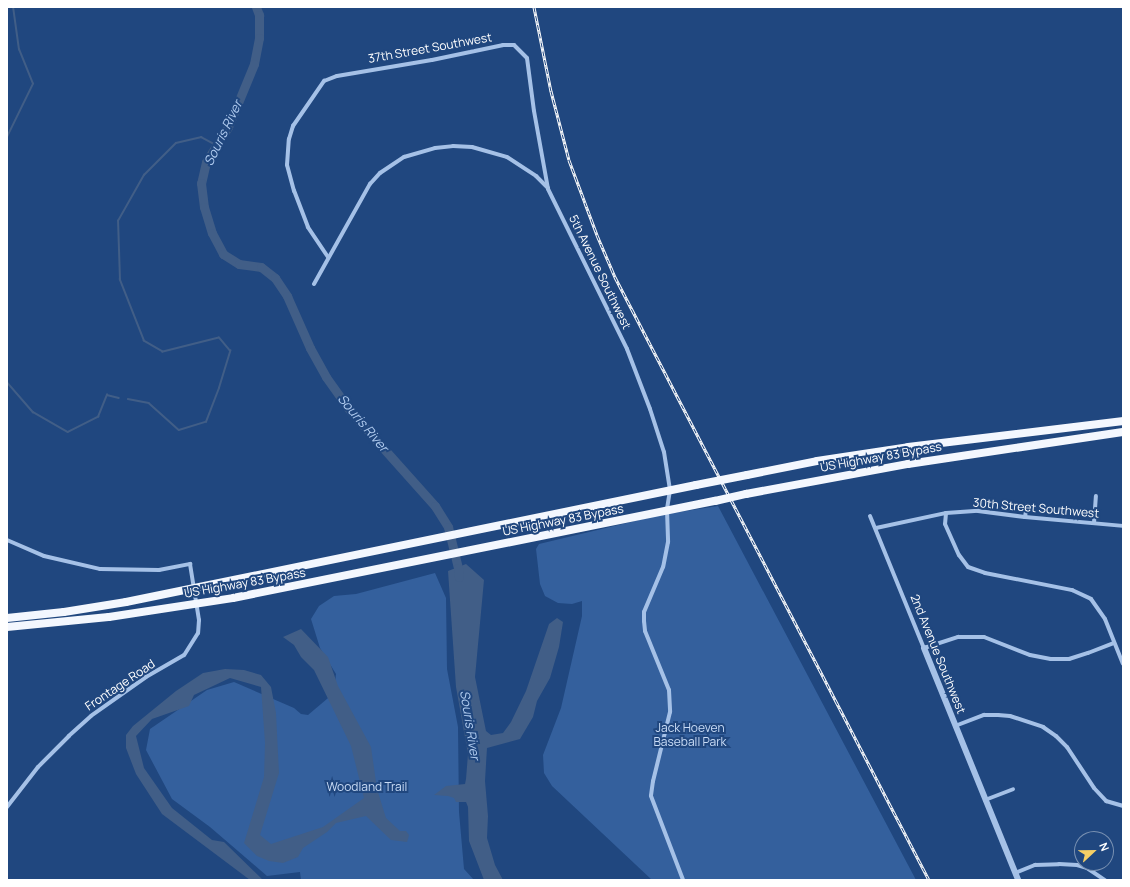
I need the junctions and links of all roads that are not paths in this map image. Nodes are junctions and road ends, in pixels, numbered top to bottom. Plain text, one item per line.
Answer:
1 (527, 58) joint
2 (548, 189) junction
3 (328, 257) junction
4 (314, 284) dead end
5 (1123, 417) edge
6 (1123, 421) edge
7 (1107, 423) junction
8 (1123, 432) edge
9 (670, 490) junction
10 (1096, 496) dead end
11 (1027, 506) dead end
12 (667, 510) junction
13 (946, 513) junction
14 (870, 516) dead end
15 (1025, 518) junction
16 (1094, 523) junction
17 (1123, 526) edge
18 (876, 528) junction
19 (7, 540) edge
20 (195, 588) junction
21 (197, 604) junction
22 (7, 618) edge
23 (7, 627) edge
24 (1114, 643) junction
25 (924, 648) junction
26 (1123, 664) edge
27 (955, 726) junction
28 (1014, 789) dead end
29 (985, 800) junction
30 (1123, 806) edge
31 (7, 807) edge
32 (1015, 873) junction
33 (683, 880) edge
34 (1018, 880) edge
35 (1105, 880) edge

1 - 2 street, 5th Avenue Southwest
1 - 3 street, 37th Street Southwest
2 - 3 street
2 - 9 street, 5th Avenue Southwest
3 - 4 street
5 - 7 highway
6 - 7 highway, US Highway 83 Bypass
7 - 9 highway, US Highway 83 Bypass, bridge
8 - 12 highway, US Highway 83 Bypass, bridge
9 - 12 street
9 - 20 highway, US Highway 83 Bypass
10 - 16 street
11 - 15 street
12 - 21 highway, US Highway 83 Bypass
12 - 33 street
13 - 15 street, 30th Street Southwest
13 - 18 street, 30th Street Southwest
13 - 24 street
14 - 18 street, 2nd Avenue Southwest
15 - 16 street, 30th Street Southwest
16 - 17 street, 30th Street Southwest
18 - 25 street, 2nd Avenue Southwest
19 - 20 street, Frontage Road
20 - 21 street, Frontage Road
20 - 22 highway, US Highway 83 Bypass
21 - 23 highway, US Highway 83 Bypass
21 - 31 street, Frontage Road
24 - 25 street
24 - 26 street
25 - 27 street, 2nd Avenue Southwest
27 - 29 street, 2nd Avenue Southwest
27 - 30 street
28 - 29 street
29 - 32 street, 2nd Avenue Southwest
32 - 34 street, 2nd Avenue Southwest
32 - 35 street

